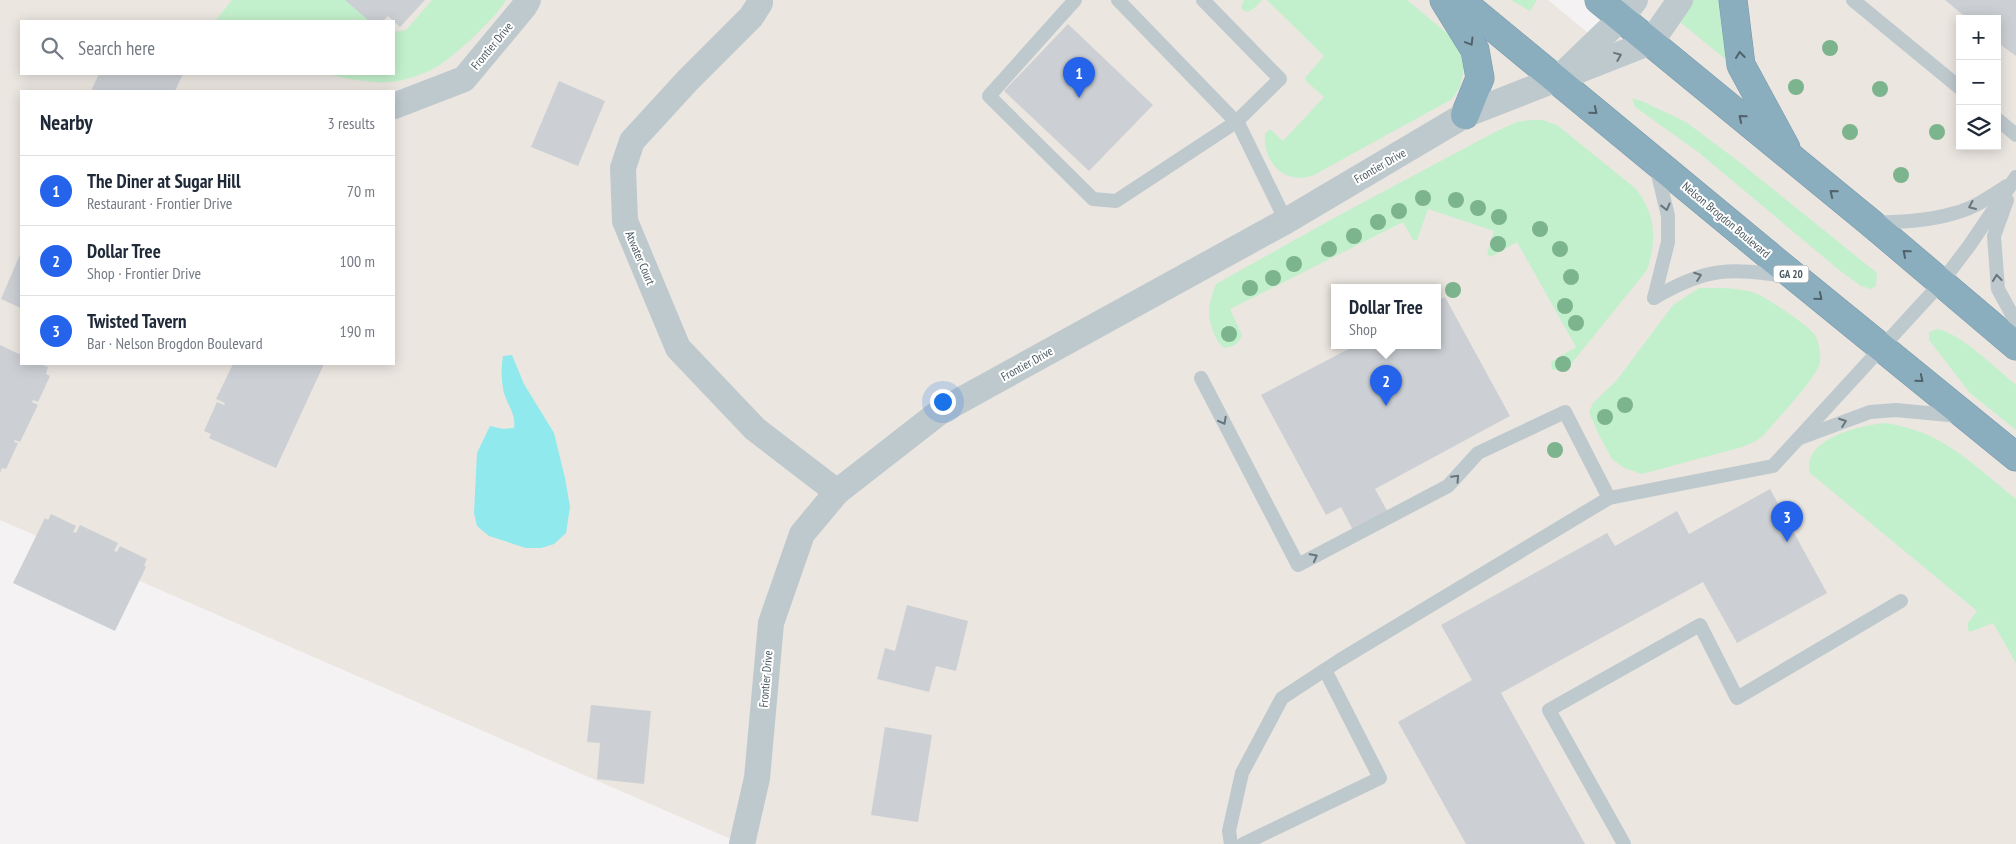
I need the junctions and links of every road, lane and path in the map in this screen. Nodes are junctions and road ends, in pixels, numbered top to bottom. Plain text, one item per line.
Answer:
1 (528, 0) edge
2 (760, 0) edge
3 (1075, 0) edge
4 (1118, 0) edge
5 (1202, 0) edge
6 (1444, 0) edge
7 (1460, 0) edge
8 (1599, 0) edge
9 (1680, 0) edge
10 (1733, 0) edge
11 (1853, 0) edge
12 (1628, 9) edge
13 (1651, 42) junction
14 (1556, 80) junction
15 (1956, 85) edge
16 (395, 106) edge
17 (1465, 116) junction
18 (1236, 122) junction
19 (2001, 122) edge
20 (2016, 135) edge
21 (1655, 160) junction
22 (1793, 160) junction
23 (2015, 179) edge
24 (1286, 221) junction
25 (1871, 223) junction
26 (1795, 277) junction
27 (1940, 283) junction
28 (2016, 322) edge
29 (2016, 346) edge
30 (1882, 348) junction
31 (1201, 378) dead end
32 (1967, 417) junction
33 (1797, 440) junction
34 (2016, 457) edge
35 (837, 492) junction
36 (1609, 498) junction
37 (1901, 601) dead end
38 (1325, 670) junction
39 (742, 844) edge
40 (1231, 844) edge
41 (1244, 844) edge
42 (1624, 844) edge

1 - 16 street, Frontier Drive
2 - 35 street, Atwater Court
3 - 18 lane
4 - 18 lane
5 - 18 lane
6 -> 17 highway
7 - 14 highway, Nelson Brogdon Boulevard / GA 20
8 - 12 highway
9 - 13 street
22 -> 10 highway
11 - 15 lane
12 - 13 highway
12 - 14 street, Frontier Drive
14 -> 13 street, Frontier Drive
22 -> 13 highway
14 - 17 street, Frontier Drive
14 -> 21 highway, Nelson Brogdon Boulevard / GA 20
17 - 24 street, Frontier Drive
18 - 24 lane
19 - 20 lane
21 - 26 highway, Nelson Brogdon Boulevard / GA 20
21 -> 26 lane
25 -> 22 highway
23 -> 25 lane
23 - 27 lane
28 -> 23 lane
24 - 35 street, Frontier Drive
27 -> 25 highway
26 -> 30 highway, Nelson Brogdon Boulevard / GA 20
27 - 29 highway
27 - 30 lane
30 -> 32 highway, Nelson Brogdon Boulevard / GA 20
30 - 33 lane
31 -> 36 lane
33 -> 32 lane
32 - 34 highway, Nelson Brogdon Boulevard / GA 20
33 - 36 lane
35 - 39 street, Frontier Drive
36 - 38 lane
37 - 42 lane
38 - 40 lane
38 - 41 lane

